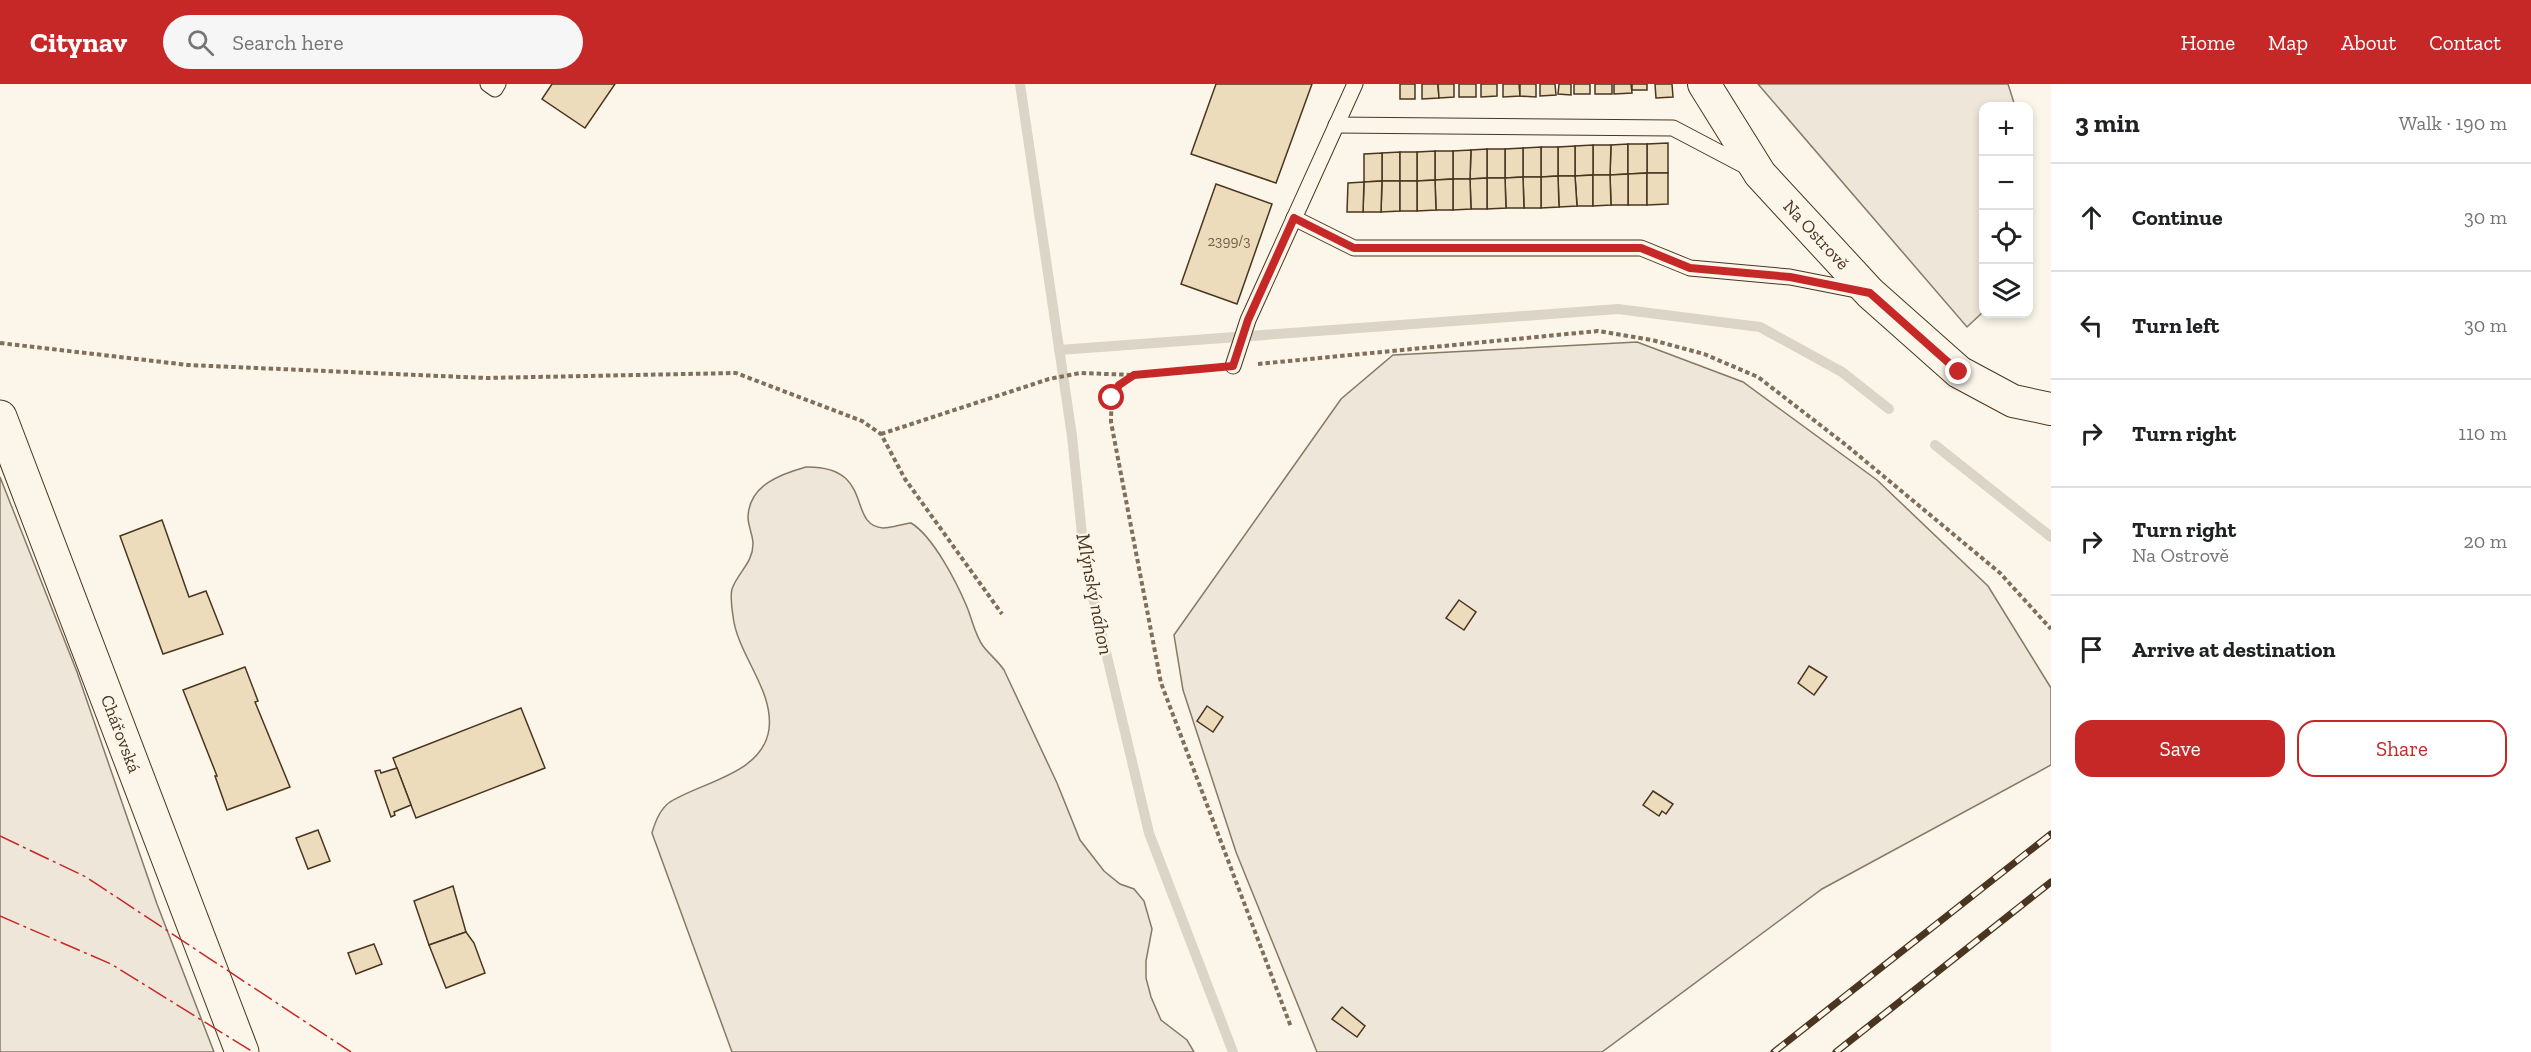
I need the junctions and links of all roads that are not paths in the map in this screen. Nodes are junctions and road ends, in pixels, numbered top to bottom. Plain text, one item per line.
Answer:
1 (488, 84) edge
2 (498, 84) edge
3 (1355, 84) edge
4 (1704, 84) edge
5 (1336, 125) junction
6 (1760, 174) junction
7 (1294, 218) junction
8 (1870, 293) junction
9 (1235, 360) road end
10 (2051, 409) edge
11 (0, 417) edge
12 (242, 1052) edge

1 - 2 lane
3 - 5 lane
4 - 6 street, Na Ostrově
5 - 6 lane
5 - 7 lane
6 - 8 street, Na Ostrově
7 - 8 lane
7 - 9 lane
8 - 10 street, Na Ostrově
11 - 12 street, Chářovská

